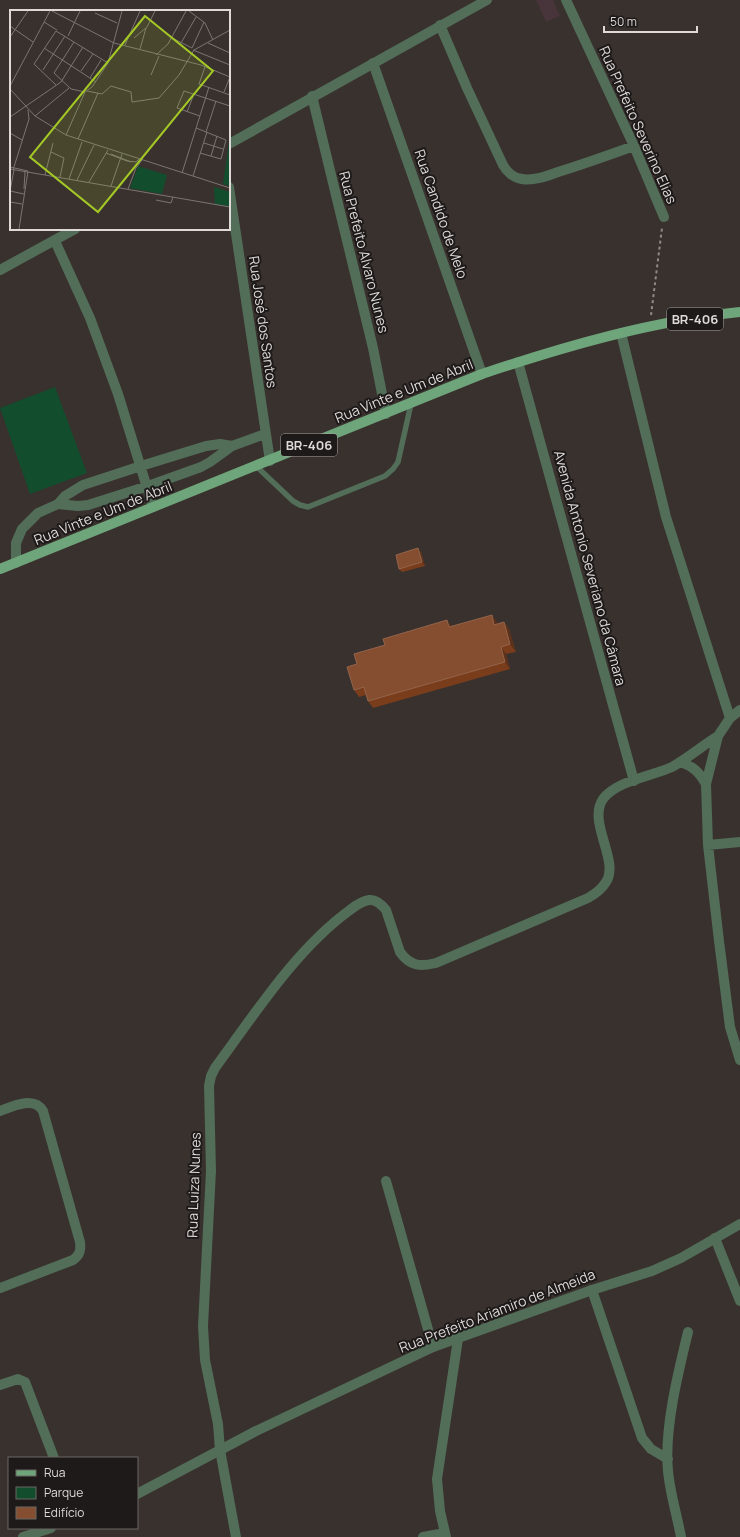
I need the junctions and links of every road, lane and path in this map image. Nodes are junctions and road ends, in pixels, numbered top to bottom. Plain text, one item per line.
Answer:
1 (487, 0) edge
2 (566, 0) edge
3 (440, 25) junction
4 (373, 63) junction
5 (312, 96) junction
6 (230, 143) edge
7 (634, 146) junction
8 (230, 194) edge
9 (664, 217) joint
10 (73, 230) edge
11 (55, 241) junction
12 (0, 270) edge
13 (740, 312) edge
14 (649, 326) junction
15 (621, 333) junction
16 (518, 362) junction
17 (482, 374) junction
18 (411, 404) junction
19 (386, 414) junction
20 (265, 434) junction
21 (232, 446) junction
22 (270, 461) junction
23 (141, 466) junction
24 (256, 466) junction
25 (148, 486) junction
26 (58, 504) junction
27 (153, 507) junction
28 (16, 563) junction
29 (0, 569) edge
30 (740, 710) edge
31 (730, 718) junction
32 (718, 736) junction
33 (680, 762) junction
34 (634, 781) junction
35 (706, 784) junction
36 (740, 842) edge
37 (708, 845) junction
38 (735, 1026) edge
39 (740, 1060) edge
40 (0, 1111) edge
41 (386, 1181) dead end
42 (740, 1224) edge
43 (715, 1238) junction
44 (0, 1288) edge
45 (592, 1290) junction
46 (740, 1301) edge
47 (688, 1332) dead end
48 (458, 1339) junction
49 (433, 1348) junction
50 (0, 1385) edge
51 (220, 1450) junction
52 (54, 1457) edge
53 (668, 1459) junction
54 (138, 1493) edge
55 (48, 1529) edge
56 (445, 1535) edge
57 (23, 1537) edge
58 (236, 1537) edge
59 (423, 1537) edge
60 (681, 1537) edge

1 - 3 street
2 - 7 street, Rua Prefeito Severino Elias
3 - 4 street
3 - 7 street
4 - 5 street
4 - 17 street, Rua Candido de Melo
5 - 6 street
5 - 19 street, Rua Prefeito Alvaro Nunes
7 - 9 street, Rua Prefeito Severino Elias
8 - 20 street, Rua José dos Santos
9 - 14 path
10 - 11 street
11 - 12 street
11 - 23 street
13 - 14 main road, Rua Vinte e Um de Abril / BR-406
14 - 15 main road, Rua Vinte e Um de Abril / BR-406
15 - 16 main road, Rua Vinte e Um de Abril / BR-406
15 - 31 street
16 - 17 main road, Rua Vinte e Um de Abril / BR-406
16 - 34 street, Avenida Antonio Severiano da Câmara
17 - 18 main road, Rua Vinte e Um de Abril / BR-406
18 - 19 main road, Rua Vinte e Um de Abril / BR-406
18 - 24 lane
19 - 22 main road, Rua Vinte e Um de Abril / BR-406
20 - 21 street
20 - 22 street, Rua José dos Santos
21 - 23 street
21 - 25 street
22 - 24 main road, Rua Vinte e Um de Abril / BR-406
23 - 25 street
23 - 26 street
24 - 27 main road, Rua Vinte e Um de Abril / BR-406
25 - 26 street
25 - 27 street
26 - 28 street
27 - 28 main road, Rua Vinte e Um de Abril / BR-406
28 - 29 main road, Rua Vinte e Um de Abril / BR-406
30 - 31 street
31 - 32 street
32 - 33 street
32 - 35 street
33 - 34 street
33 - 35 street
34 - 51 street, Rua Luiza Nunes
35 - 37 street
36 - 37 street
37 - 38 street
38 - 39 street
40 - 44 street
41 - 49 street
42 - 43 street, Rua Prefeito Ariamiro de Almeida
43 - 45 street, Rua Prefeito Ariamiro de Almeida
43 - 46 street
45 - 48 street, Rua Prefeito Ariamiro de Almeida
45 - 53 street
47 - 53 street
48 - 49 street, Rua Prefeito Ariamiro de Almeida
48 - 56 street
49 - 51 street, Rua Prefeito Ariamiro de Almeida
50 - 52 street
51 - 54 street, Rua Prefeito Ariamiro de Almeida
51 - 58 street, Rua Luiza Nunes
53 - 60 street
55 - 57 street
56 - 59 street

